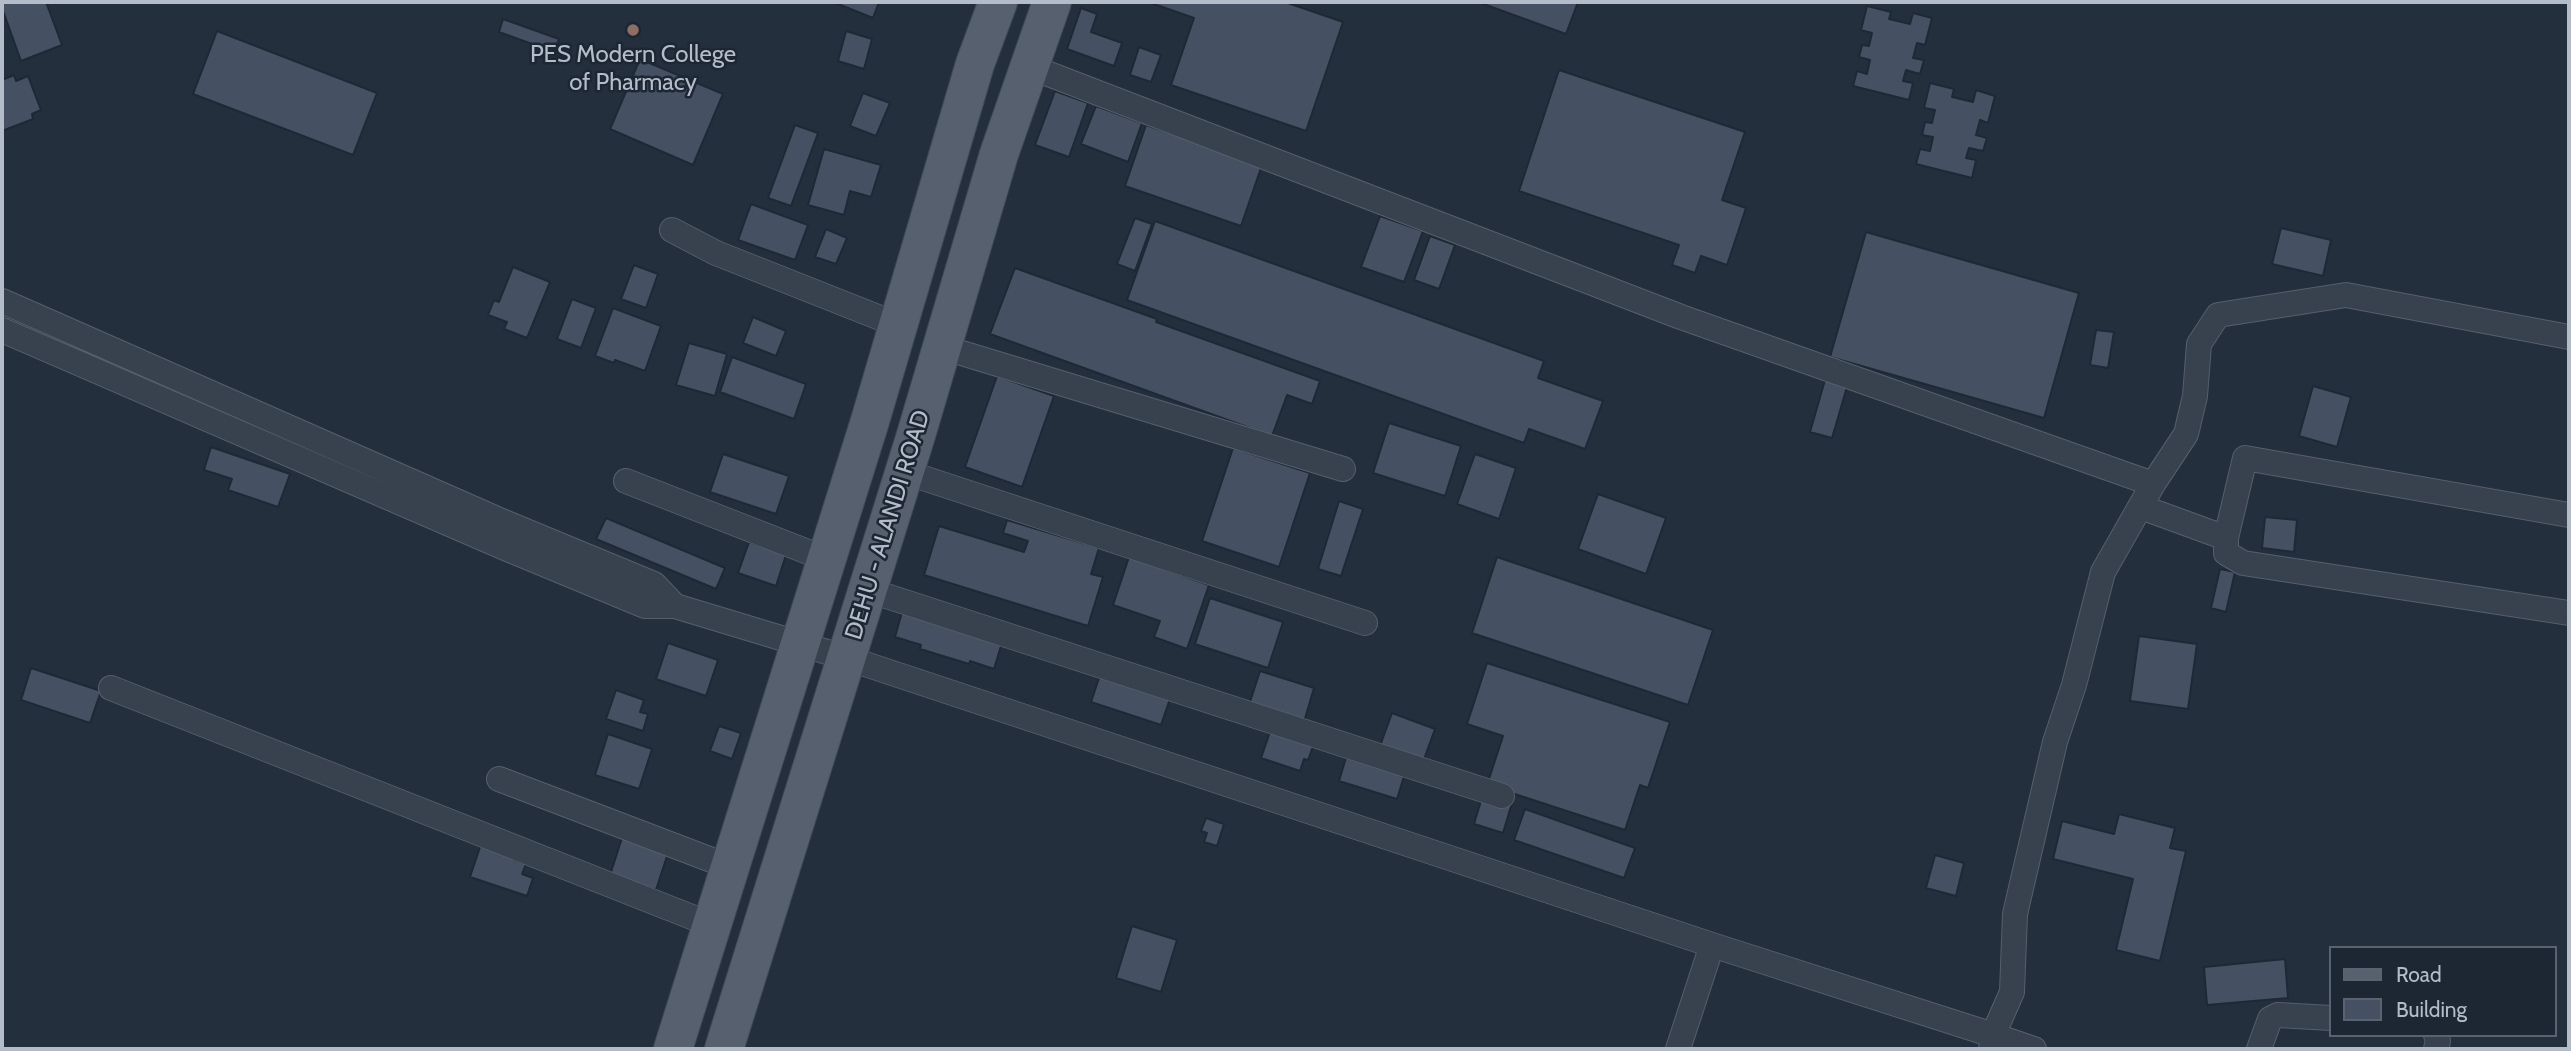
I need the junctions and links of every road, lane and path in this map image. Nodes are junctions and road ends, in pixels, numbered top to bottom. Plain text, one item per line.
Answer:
1 (998, 2) edge
2 (1052, 2) edge
3 (1028, 66) junction
4 (672, 230) dead end
5 (2, 301) edge
6 (898, 325) junction
7 (2, 330) edge
8 (2569, 337) edge
9 (942, 346) junction
10 (1343, 469) dead end
11 (905, 472) junction
12 (626, 481) dead end
13 (2153, 484) junction
14 (2141, 507) junction
15 (2569, 515) edge
16 (513, 525) junction
17 (2226, 538) junction
18 (505, 548) junction
19 (826, 559) junction
20 (867, 590) junction
21 (675, 606) junction
22 (2569, 613) edge
23 (1365, 623) dead end
24 (800, 643) junction
25 (846, 657) junction
26 (111, 688) dead end
27 (499, 779) dead end
28 (1502, 796) dead end
29 (730, 867) junction
30 (712, 925) junction
31 (1712, 945) junction
32 (2330, 1018) edge
33 (1992, 1042) edge
34 (673, 1049) edge
35 (724, 1049) edge
36 (1678, 1049) edge
37 (2034, 1049) edge
38 (2259, 1049) edge

1 - 6 main road, DEHU - ALANDI ROAD
2 - 3 main road, DEHU - ALANDI ROAD
3 - 9 main road, DEHU - ALANDI ROAD
3 - 13 street
4 - 6 street
5 - 16 street
6 - 19 main road, DEHU - ALANDI ROAD
7 - 18 street
8 - 13 street
9 - 10 street
9 - 11 main road, DEHU - ALANDI ROAD
11 - 20 main road, DEHU - ALANDI ROAD
11 - 23 street
12 - 19 street
13 - 14 street
14 - 17 street
14 - 33 street
15 - 17 street
16 - 18 street
16 - 21 street
17 - 22 street
18 - 21 street
19 - 24 main road, DEHU - ALANDI ROAD
20 - 25 main road, DEHU - ALANDI ROAD
20 - 28 street
21 - 24 street
24 - 25 street
24 - 29 main road, DEHU - ALANDI ROAD
25 - 31 street
25 - 35 main road, DEHU - ALANDI ROAD
26 - 30 street
27 - 29 street
29 - 30 main road, DEHU - ALANDI ROAD
30 - 34 main road, DEHU - ALANDI ROAD
31 - 33 street
31 - 36 street
32 - 38 street
33 - 37 street

